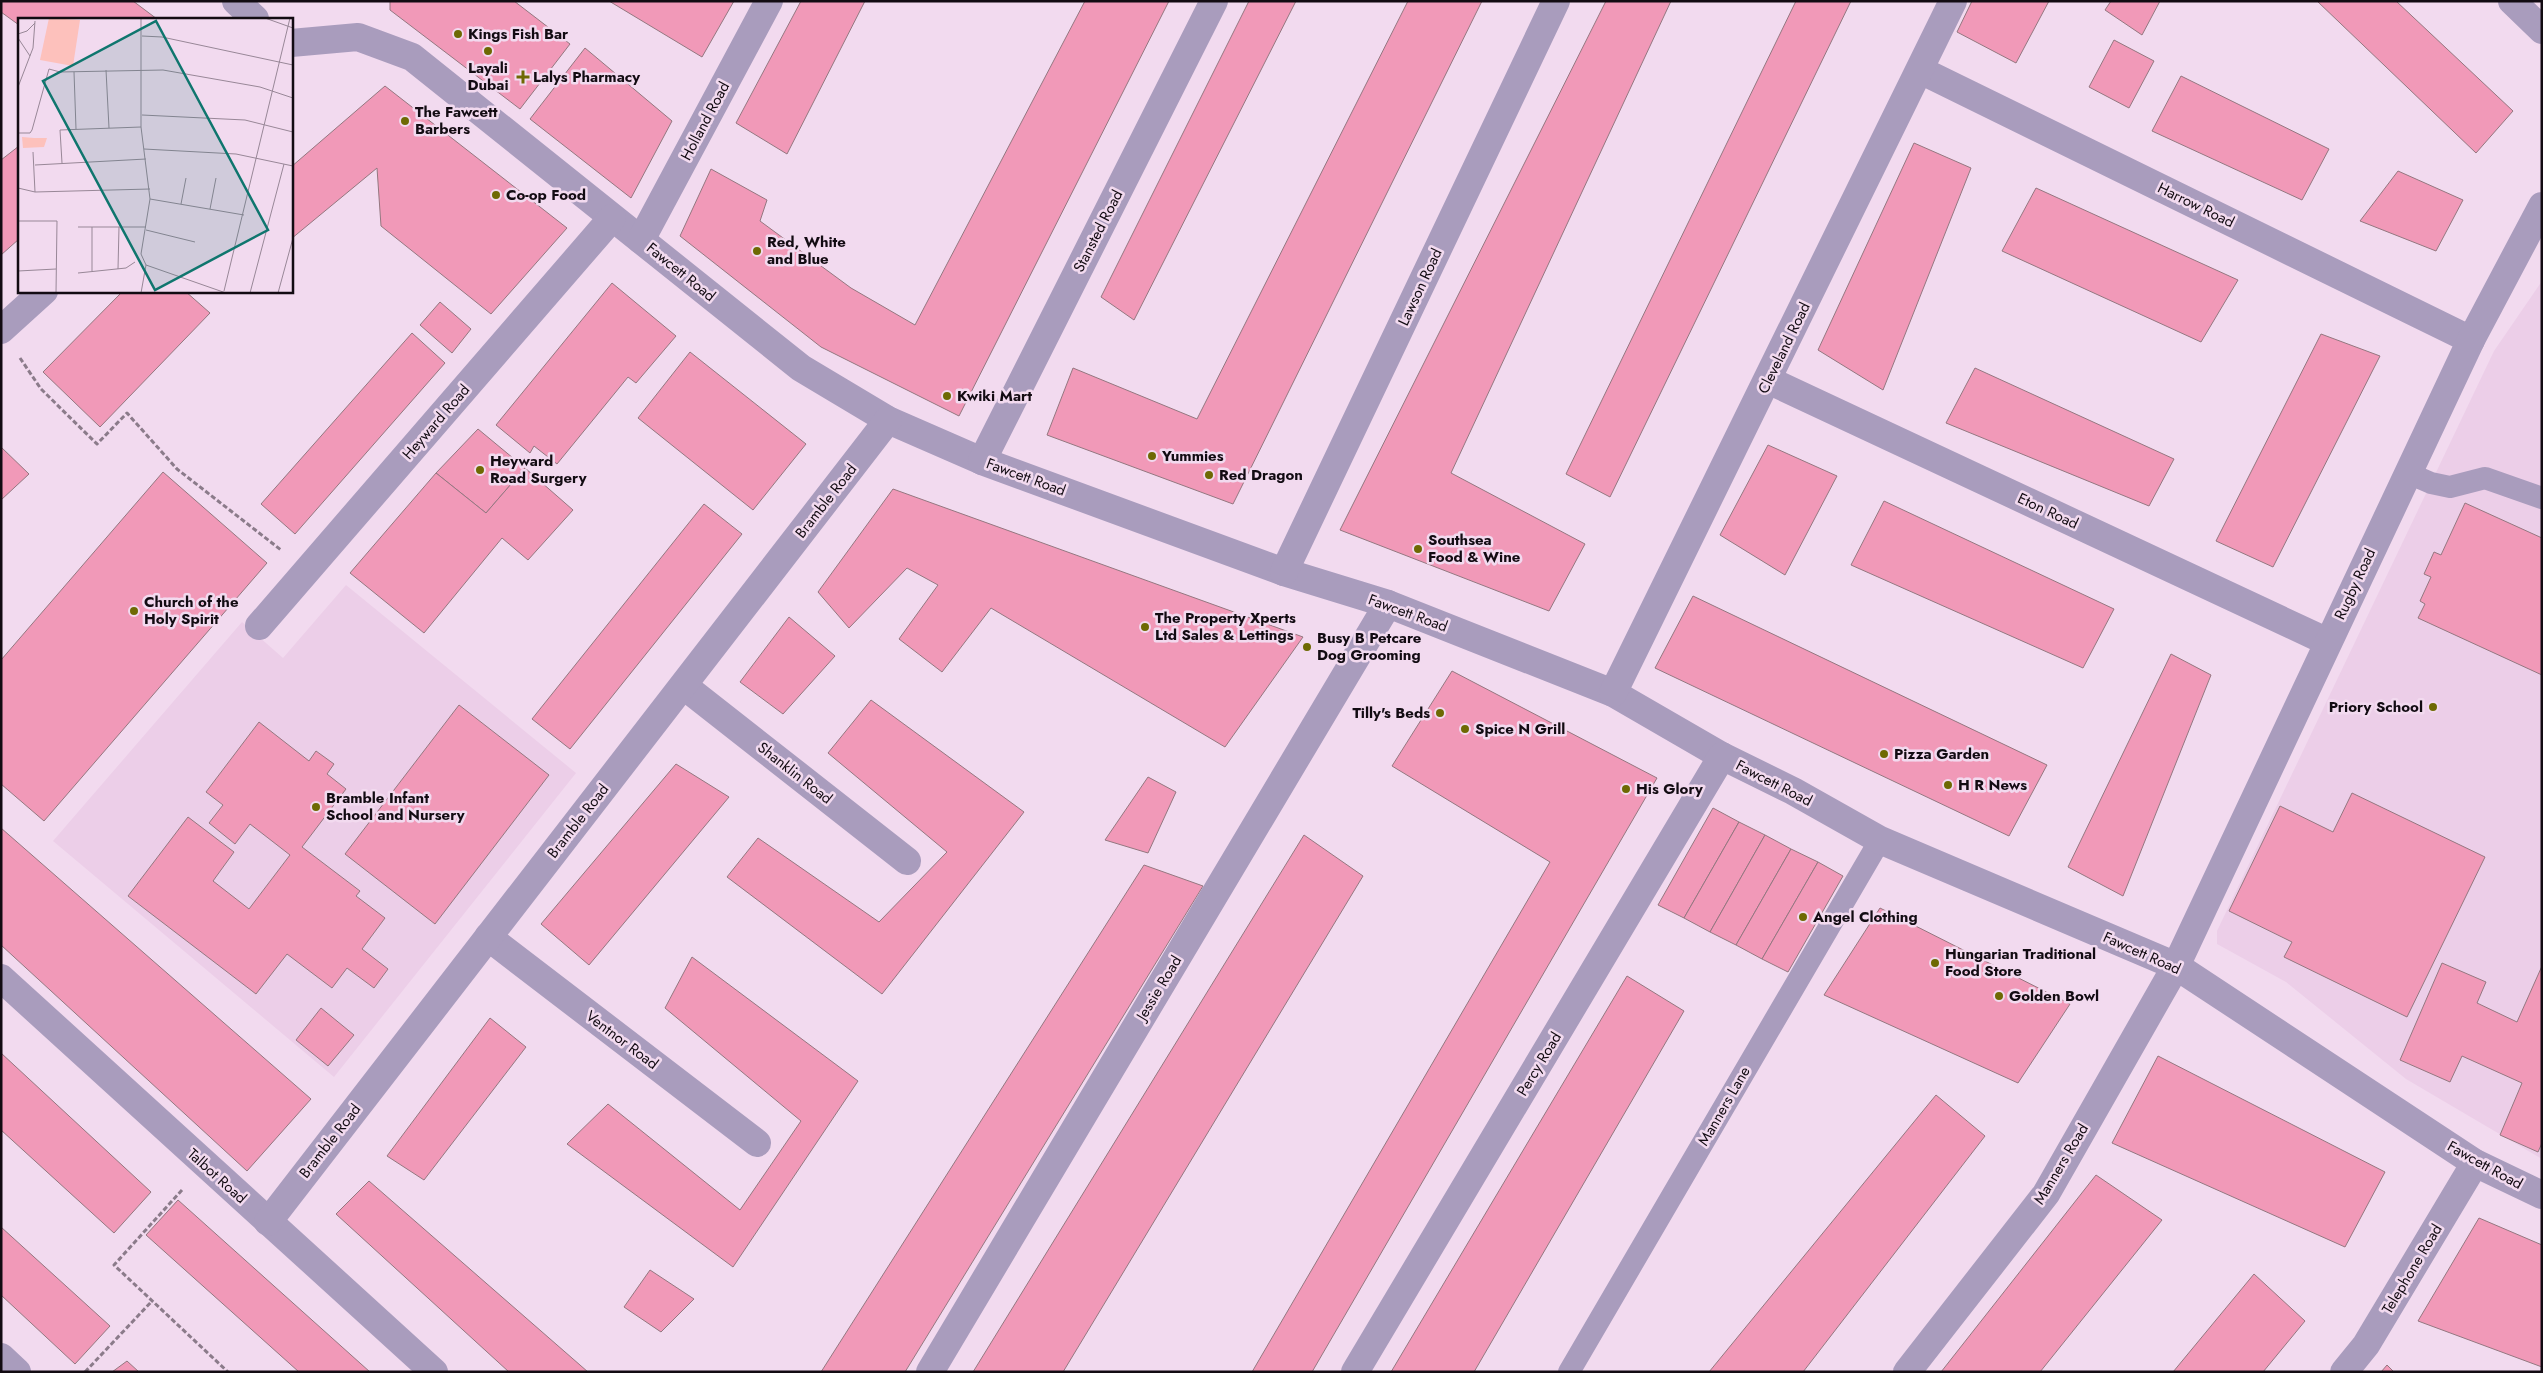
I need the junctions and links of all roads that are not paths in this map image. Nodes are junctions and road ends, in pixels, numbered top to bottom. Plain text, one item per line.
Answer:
1 (236, 1) edge
2 (769, 1) edge
3 (1214, 1) edge
4 (1556, 1) edge
5 (1953, 1) edge
6 (2512, 1) edge
7 (254, 18) edge
8 (2542, 30) edge
9 (292, 43) edge
10 (1920, 70) junction
11 (2542, 206) edge
12 (612, 218) junction
13 (641, 240) junction
14 (43, 292) edge
15 (1, 330) edge
16 (2471, 340) junction
17 (1768, 380) junction
18 (888, 420) junction
19 (982, 461) junction
20 (2408, 474) junction
21 (2542, 498) edge
22 (1284, 572) junction
23 (1388, 604) junction
24 (259, 626) dead end
25 (2328, 642) junction
26 (684, 686) junction
27 (1613, 693) junction
28 (1722, 756) junction
29 (1880, 840) junction
30 (907, 861) dead end
31 (488, 937) junction
32 (2176, 966) junction
33 (1, 978) edge
34 (757, 1143) dead end
35 (2475, 1163) junction
36 (2542, 1196) edge
37 (268, 1222) junction
38 (1, 1357) edge
39 (17, 1372) edge
40 (434, 1372) edge
41 (930, 1372) edge
42 (1356, 1372) edge
43 (1569, 1372) edge
44 (1907, 1372) edge
45 (2344, 1372) edge

1 - 7 street
2 - 13 street, Holland Road
3 - 19 street, Stansted Road
4 - 22 street, Lawson Road
5 - 10 street, Cleveland Road
6 - 8 street
9 - 12 street, Fawcett Road
10 - 16 street, Harrow Road
10 - 17 street, Cleveland Road
11 - 16 street, Rugby Road
12 - 13 street, Fawcett Road
12 - 24 street, Heyward Road
13 - 18 street, Fawcett Road
14 - 15 street
16 - 20 street, Rugby Road
17 - 25 street, Eton Road
17 - 27 street, Cleveland Road
18 - 19 street, Fawcett Road
18 - 26 street, Bramble Road
19 - 22 street, Fawcett Road
20 - 21 lane
20 - 25 street, Rugby Road
22 - 23 street, Fawcett Road
23 - 27 street, Fawcett Road
23 - 41 street, Jessie Road
25 - 32 street, Rugby Road
26 - 30 street, Shanklin Road
26 - 31 street, Bramble Road
27 - 28 street, Fawcett Road
28 - 29 street, Fawcett Road
28 - 42 street, Percy Road
29 - 32 street, Fawcett Road
29 - 43 lane, Manners Lane
31 - 34 street, Ventnor Road
31 - 37 street, Bramble Road
32 - 35 street, Fawcett Road
32 - 44 street, Manners Road
33 - 37 street, Talbot Road
35 - 36 street, Fawcett Road
35 - 45 street, Telephone Road
37 - 40 street, Talbot Road
38 - 39 street

